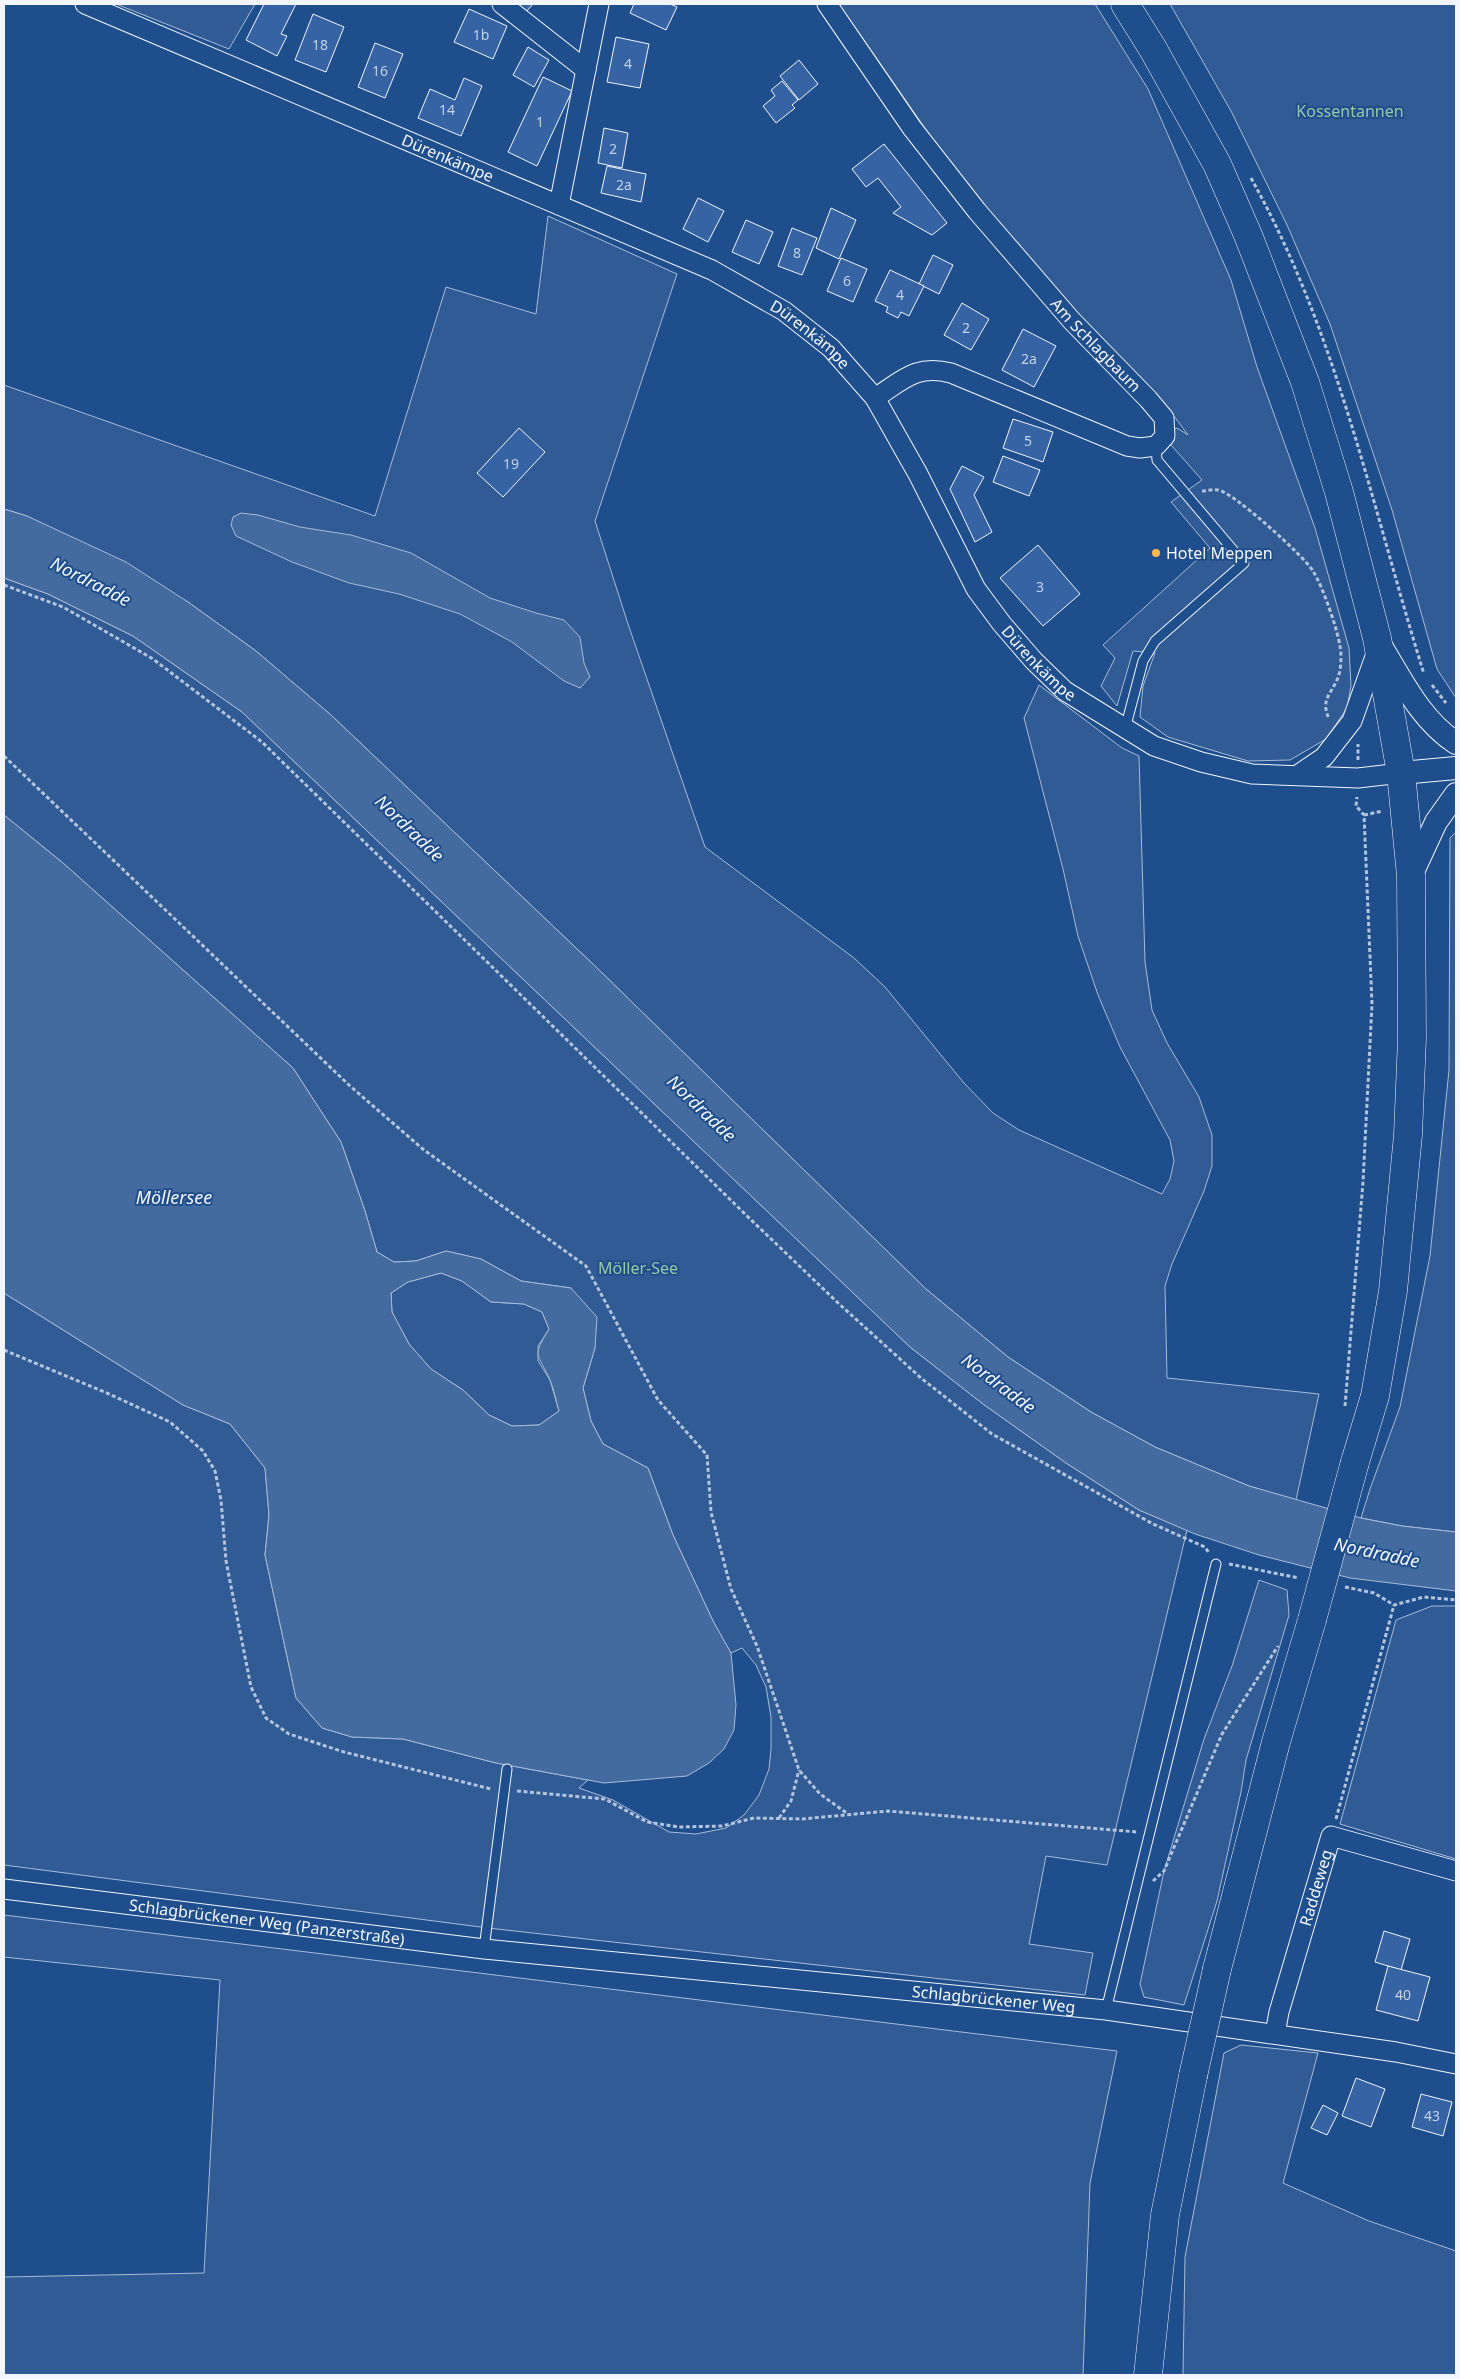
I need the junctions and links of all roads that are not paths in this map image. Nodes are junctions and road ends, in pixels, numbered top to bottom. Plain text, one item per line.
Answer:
1 (85, 4) edge
2 (502, 4) edge
3 (599, 4) edge
4 (827, 4) edge
5 (1125, 4) edge
6 (586, 70) junction
7 (559, 205) junction
8 (875, 398) junction
9 (1156, 446) junction
10 (1377, 644) junction
11 (1125, 729) junction
12 (1456, 743) edge
13 (1456, 768) edge
14 (1401, 773) junction
15 (1299, 774) junction
16 (1456, 794) edge
17 (1411, 876) junction
18 (1216, 1564) road end
19 (506, 1769) dead end
20 (1456, 1871) edge
21 (4, 1889) edge
22 (484, 1949) junction
23 (530, 1954) joint
24 (1106, 2010) junction
25 (1275, 2034) junction
26 (1456, 2064) edge
27 (1148, 2375) edge

1 - 7 street, Dürenkämpe
2 - 6 street
3 - 6 street
4 - 9 street, Am Schlagbaum
5 - 10 main road
6 - 7 street
7 - 8 street, Dürenkämpe
8 - 9 street
8 - 11 street, Dürenkämpe
9 - 11 lane
10 - 12 street
10 - 14 main road
10 - 15 street
11 - 15 street, Dürenkämpe
13 - 14 street
14 - 15 street, Dürenkämpe
14 - 17 main road
16 - 17 street
17 - 27 main road, bridge
18 - 24 lane
19 - 22 lane
20 - 25 street, Raddeweg
21 - 22 street, Schlagbrückener Weg (Panzerstraße)
22 - 23 street, Schlagbrückener Weg (Panzerstraße)
23 - 24 street, Schlagbrückener Weg
24 - 25 street, Schlagbrückener Weg
25 - 26 street, Schlagbrückener Weg

